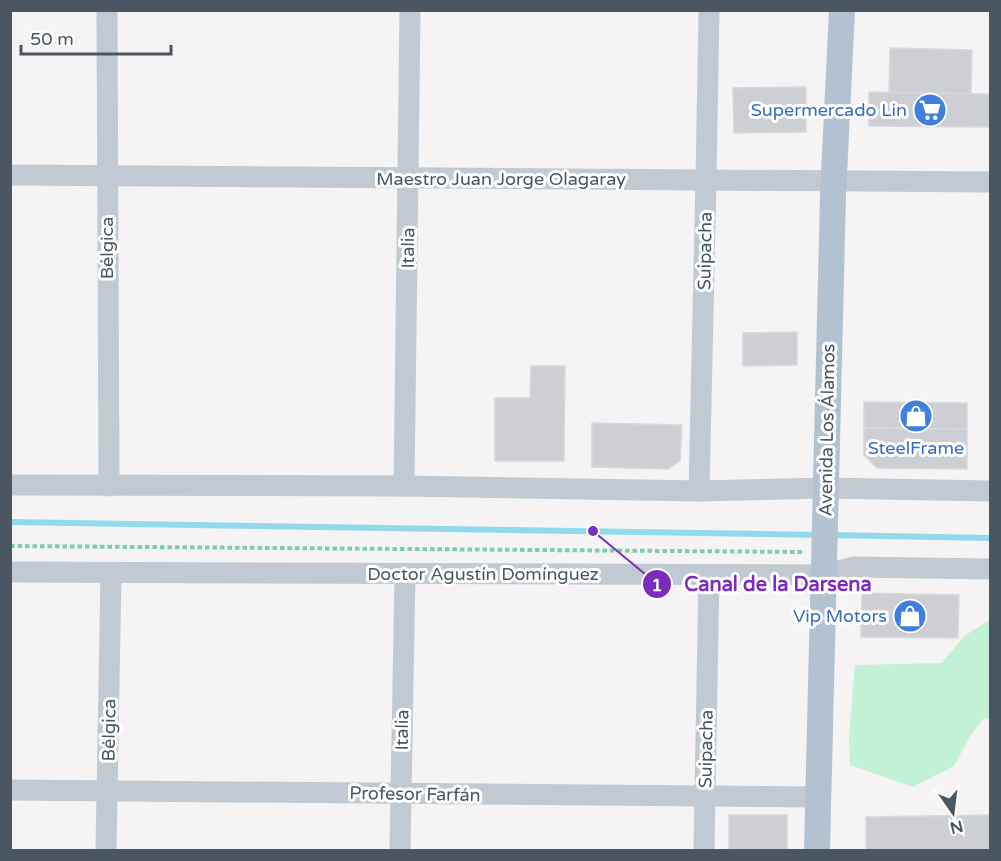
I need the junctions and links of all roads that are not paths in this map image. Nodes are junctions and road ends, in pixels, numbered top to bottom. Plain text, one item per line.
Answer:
1 (107, 10) edge
2 (410, 10) edge
3 (709, 10) edge
4 (842, 10) edge
5 (10, 175) edge
6 (108, 176) junction
7 (409, 178) junction
8 (706, 180) junction
9 (834, 181) junction
10 (990, 183) edge
11 (10, 485) edge
12 (109, 486) junction
13 (404, 486) junction
14 (826, 488) junction
15 (699, 491) junction
16 (990, 491) edge
17 (990, 569) edge
18 (10, 572) edge
19 (111, 573) junction
20 (405, 574) junction
21 (709, 575) junction
22 (823, 575) junction
23 (10, 790) edge
24 (108, 791) junction
25 (401, 794) junction
26 (705, 796) junction
27 (819, 797) junction
28 (106, 850) edge
29 (400, 850) edge
30 (704, 850) edge
31 (817, 850) edge

1 - 6 street, Bélgica
2 - 7 street, Italia
3 - 8 street, Suipacha
4 - 9 main road, Avenida Los Álamos
5 - 6 street, Maestro Juan Jorge Olagaray
6 - 7 street, Maestro Juan Jorge Olagaray
6 - 12 street, Bélgica
7 - 8 street, Maestro Juan Jorge Olagaray
7 - 13 street, Italia
8 - 9 street, Maestro Juan Jorge Olagaray
8 - 15 street, Suipacha
9 - 10 street, Maestro Juan Jorge Olagaray
9 - 14 main road, Avenida Los Álamos
11 - 12 street
12 - 13 street
13 - 15 street
14 - 15 street
14 - 16 street
14 - 22 main road, Avenida Los Álamos
17 - 22 street, Doctor Agustín Domínguez
18 - 19 street, Doctor Agustín Domínguez
19 - 20 street, Doctor Agustín Domínguez
19 - 24 street, Bélgica
20 - 21 street, Doctor Agustín Domínguez
20 - 25 street, Italia
21 - 22 street, Doctor Agustín Domínguez
21 - 26 street, Suipacha
22 - 27 main road, Avenida Los Álamos
23 - 24 street, Profesor Farfán
24 - 25 street, Profesor Farfán
24 - 28 street, Bélgica
25 - 26 street, Profesor Farfán
25 - 29 street, Italia
26 - 27 street, Profesor Farfán
26 - 30 street, Suipacha
27 - 31 main road, Avenida Los Álamos

